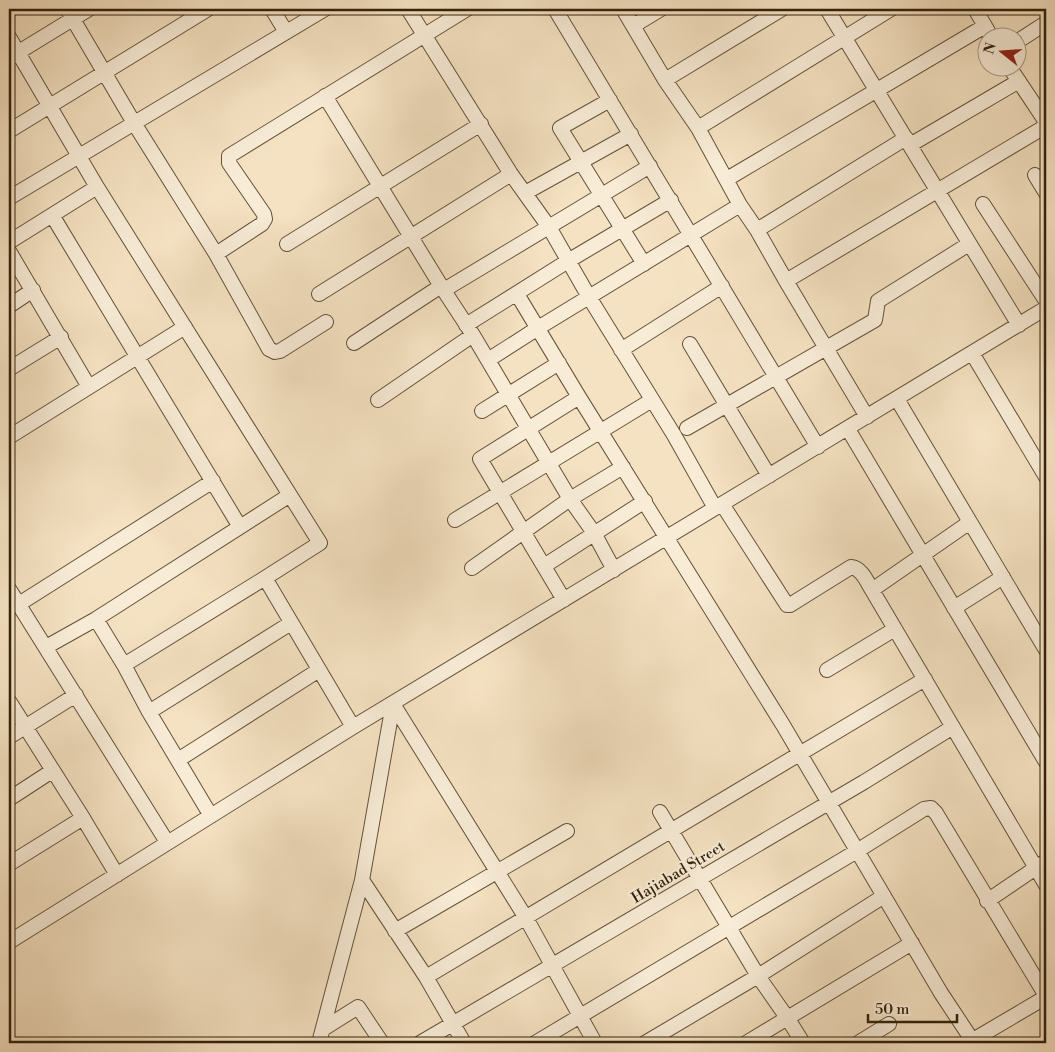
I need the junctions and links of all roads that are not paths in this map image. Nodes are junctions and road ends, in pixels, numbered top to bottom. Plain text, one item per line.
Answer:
1 (89, 9) edge
2 (208, 9) edge
3 (272, 9) edge
4 (325, 9) edge
5 (408, 9) edge
6 (468, 9) edge
7 (555, 9) edge
8 (623, 9) edge
9 (662, 9) edge
10 (782, 9) edge
11 (827, 9) edge
12 (891, 9) edge
13 (975, 9) edge
14 (70, 14) edge
15 (1046, 24) edge
16 (634, 26) junction
17 (987, 28) edge
18 (286, 32) junction
19 (424, 35) junction
20 (1028, 35) edge
21 (9, 37) edge
22 (844, 38) junction
23 (978, 38) edge
24 (13, 55) edge
25 (104, 72) junction
26 (1016, 78) edge
27 (665, 80) junction
28 (1018, 82) junction
29 (876, 90) junction
30 (325, 96) junction
31 (610, 100) junction
32 (50, 106) junction
33 (1046, 122) edge
34 (134, 123) junction
35 (481, 124) junction
36 (1046, 126) edge
37 (698, 128) junction
38 (9, 130) edge
39 (631, 134) junction
40 (908, 142) junction
41 (79, 156) junction
42 (580, 162) junction
43 (650, 166) junction
44 (512, 174) junction
45 (1035, 176) dead end
46 (727, 179) junction
47 (381, 186) junction
48 (97, 187) junction
49 (937, 191) junction
50 (525, 193) junction
51 (1046, 193) edge
52 (601, 196) junction
53 (9, 198) edge
54 (671, 200) junction
55 (983, 204) dead end
56 (740, 206) junction
57 (52, 215) junction
58 (549, 227) junction
59 (622, 230) junction
60 (757, 230) junction
61 (692, 235) junction
62 (412, 237) junction
63 (9, 242) edge
64 (287, 244) dead end
65 (969, 244) junction
66 (9, 251) edge
67 (216, 254) junction
68 (568, 261) junction
69 (644, 264) junction
70 (786, 282) junction
71 (722, 286) junction
72 (443, 288) junction
73 (33, 290) junction
74 (319, 294) dead end
75 (517, 294) junction
76 (589, 297) junction
77 (1046, 301) edge
78 (9, 306) edge
79 (1046, 308) edge
80 (326, 322) dead end
81 (1019, 325) junction
82 (185, 327) junction
83 (538, 328) junction
84 (470, 330) junction
85 (61, 338) junction
86 (354, 343) dead end
87 (690, 344) dead end
88 (826, 348) junction
89 (621, 350) junction
90 (972, 353) junction
91 (138, 356) junction
92 (488, 360) junction
93 (559, 363) junction
94 (9, 369) edge
95 (776, 377) junction
96 (90, 387) junction
97 (508, 394) junction
98 (579, 397) junction
99 (897, 399) junction
100 (378, 400) dead end
101 (652, 400) junction
102 (726, 404) junction
103 (482, 412) dead end
104 (867, 417) junction
105 (687, 428) dead end
106 (848, 429) junction
107 (529, 430) junction
108 (601, 432) junction
109 (9, 437) edge
110 (818, 446) junction
111 (550, 463) junction
112 (623, 467) junction
113 (1045, 473) edge
114 (769, 476) junction
115 (212, 481) junction
116 (501, 492) junction
117 (290, 495) junction
118 (570, 498) junction
119 (645, 501) junction
120 (718, 506) junction
121 (455, 520) dead end
122 (970, 522) junction
123 (240, 526) junction
124 (524, 531) junction
125 (594, 533) junction
126 (668, 538) junction
127 (923, 556) junction
128 (544, 566) junction
129 (472, 568) dead end
130 (614, 570) junction
131 (1003, 577) junction
132 (264, 578) junction
133 (9, 589) edge
134 (872, 590) junction
135 (564, 600) junction
136 (18, 604) junction
137 (954, 608) junction
138 (96, 619) junction
139 (291, 623) junction
140 (896, 629) junction
141 (46, 647) junction
142 (1046, 650) edge
143 (124, 665) junction
144 (320, 670) junction
145 (827, 670) dead end
146 (925, 680) junction
147 (76, 695) junction
148 (9, 701) edge
149 (393, 704) junction
150 (149, 712) junction
151 (25, 727) junction
152 (353, 727) junction
153 (952, 727) junction
154 (9, 737) edge
155 (800, 754) junction
156 (178, 760) junction
157 (1046, 762) edge
158 (52, 771) junction
159 (9, 799) edge
160 (828, 802) junction
161 (660, 812) dead end
162 (211, 816) junction
163 (83, 818) junction
164 (670, 830) junction
165 (567, 831) dead end
166 (167, 842) junction
167 (857, 851) junction
168 (9, 864) edge
169 (1041, 864) edge
170 (497, 872) junction
171 (117, 875) junction
172 (700, 879) junction
173 (362, 880) junction
174 (1046, 885) edge
175 (884, 896) junction
176 (987, 901) junction
177 (526, 918) junction
178 (729, 928) junction
179 (395, 931) junction
180 (9, 942) edge
181 (912, 943) junction
182 (552, 967) junction
183 (758, 976) junction
184 (426, 977) junction
185 (1046, 996) edge
186 (580, 1016) junction
187 (788, 1019) junction
188 (889, 1024) dead end
189 (453, 1025) junction
190 (323, 1029) junction
191 (972, 1042) edge
192 (320, 1043) edge
193 (382, 1043) edge
194 (420, 1043) edge
195 (464, 1043) edge
196 (534, 1043) edge
197 (596, 1043) edge
198 (645, 1043) edge
199 (746, 1043) edge
200 (803, 1043) edge
201 (858, 1043) edge

1 - 14 street
2 - 25 street
3 - 18 street
4 - 18 street
5 - 19 street
6 - 19 street
7 - 31 street
8 - 16 street
9 - 16 street
10 - 27 street
11 - 22 street
12 - 22 street
13 - 17 street
14 - 24 street
14 - 25 street
15 - 20 street
16 - 27 street
18 - 34 street
19 - 30 street
19 - 35 street
21 - 24 street
22 - 29 street
22 - 37 street
23 - 29 street
24 - 32 street
25 - 32 street
25 - 34 street
26 - 28 street
27 - 37 street
28 - 33 street
28 - 40 street
29 - 40 street
29 - 46 street
30 - 47 street
30 - 67 street
31 - 39 street
31 - 42 street
32 - 38 street
32 - 41 street
34 - 41 street
34 - 67 street
35 - 44 street
35 - 47 street
36 - 49 street
37 - 46 street
39 - 42 street
39 - 43 street
40 - 49 street
40 - 60 street
41 - 48 street
41 - 53 street
42 - 50 street
42 - 52 street
43 - 52 street
43 - 54 street
44 - 50 street
44 - 62 street
45 - 51 street
46 - 56 street
47 - 62 street
47 - 64 street
48 - 57 street
48 - 82 street
49 - 65 street
49 - 70 street
50 - 58 street
52 - 58 street
52 - 59 street
54 - 59 street
54 - 61 street
55 - 77 street
56 - 60 street
56 - 61 street
57 - 63 street
57 - 91 street
58 - 68 street
58 - 72 street
59 - 68 street
59 - 69 street
60 - 70 street
61 - 69 street
61 - 71 street
62 - 72 street
62 - 74 street
65 - 81 street
65 - 88 street
66 - 73 street
67 - 80 street
68 - 75 street
68 - 76 street
69 - 76 street
70 - 88 street
71 - 89 street
71 - 95 street
72 - 84 street
72 - 86 street
73 - 78 street
73 - 85 street
75 - 83 street
75 - 84 street
76 - 83 street
76 - 89 street
79 - 81 street
81 - 90 street
82 - 91 street
82 - 117 street
83 - 92 street
83 - 93 street
84 - 92 street
84 - 100 street
85 - 94 street
85 - 96 street
87 - 102 street
88 - 95 street
88 - 104 street
89 - 101 street
90 - 99 street
90 - 113 street
91 - 96 street
91 - 115 street
92 - 97 street
93 - 97 street
93 - 98 street
95 - 102 street
95 - 110 street
96 - 109 street
97 - 103 street
97 - 107 street
98 - 107 street
98 - 108 street
99 - 104 street
99 - 122 street
101 - 108 street
101 - 120 street
102 - 105 street
102 - 114 street
104 - 106 street
106 - 110 street
106 - 127 street
107 - 111 street
107 - 116 street
108 - 111 street
108 - 112 street
110 - 114 street
111 - 116 street
111 - 118 street
112 - 118 street
112 - 119 street
114 - 120 street
115 - 123 street
115 - 136 street
116 - 121 street
116 - 124 street
117 - 123 street
117 - 132 street
118 - 124 street
118 - 125 street
119 - 125 street
119 - 126 street
120 - 126 street
120 - 134 street
122 - 127 street
122 - 131 street
123 - 138 street
124 - 128 street
124 - 129 street
125 - 128 street
125 - 130 street
126 - 130 street
126 - 155 street
127 - 134 street
127 - 137 street
128 - 135 street
130 - 135 street
131 - 137 street
131 - 142 street
132 - 139 street
132 - 143 street
133 - 136 street
134 - 140 street
135 - 149 street
136 - 141 street
137 - 157 street
138 - 141 street
138 - 143 street
139 - 144 street
139 - 150 street
140 - 145 street
140 - 146 street
141 - 147 street
143 - 150 street
144 - 152 street
144 - 156 street
146 - 153 street
146 - 155 street
147 - 151 street
147 - 166 street
148 - 151 street
149 - 152 street
149 - 170 street
149 - 173 street
150 - 156 street
151 - 154 street
151 - 158 street
152 - 162 street
153 - 160 street, Hajiabad Street
153 - 169 street
155 - 160 street
155 - 164 street
156 - 162 street
158 - 159 street
158 - 163 street
160 - 167 street
160 - 172 street, Hajiabad Street
161 - 164 street
162 - 166 street
163 - 168 street
163 - 171 street
164 - 172 street
164 - 177 street
165 - 170 street
166 - 171 street
167 - 175 street
167 - 176 street
167 - 178 street
169 - 174 street
169 - 176 street
170 - 177 street
170 - 179 street
171 - 180 street
172 - 178 street
172 - 182 street, Hajiabad Street
173 - 179 street
173 - 190 street
175 - 181 street
175 - 183 street
176 - 185 street
177 - 182 street
177 - 184 street
178 - 183 street
178 - 186 street
179 - 184 street
181 - 187 street
181 - 191 street
182 - 186 street
182 - 189 street, Hajiabad Street
183 - 187 street
183 - 198 street
184 - 189 street
185 - 191 street
186 - 196 street
186 - 197 street
187 - 199 street
187 - 200 street
188 - 201 street
189 - 194 street, Hajiabad Street
189 - 195 street
190 - 192 street
190 - 193 street

